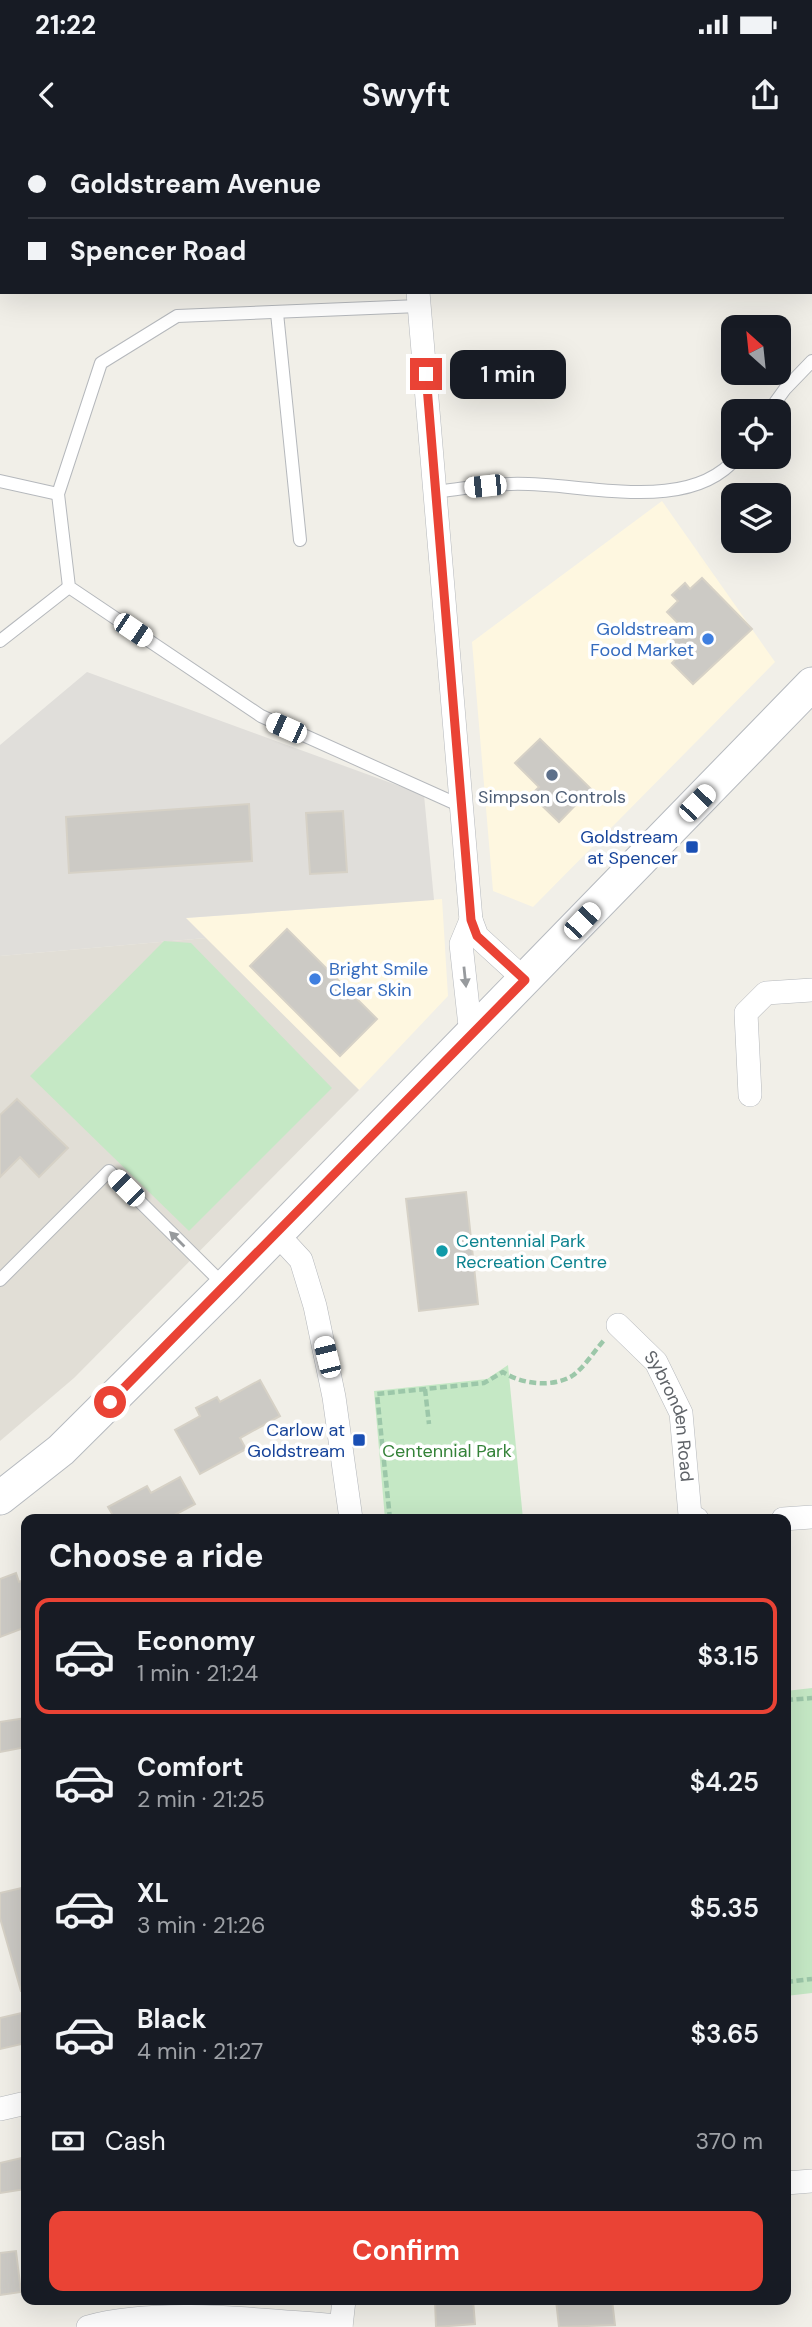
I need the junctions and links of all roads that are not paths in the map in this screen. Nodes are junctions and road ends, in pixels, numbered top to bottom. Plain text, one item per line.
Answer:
1 (419, 299) edge
2 (277, 313) junction
3 (812, 361) edge
4 (778, 399) edge
5 (726, 469) edge
6 (0, 481) edge
7 (436, 492) junction
8 (58, 494) junction
9 (300, 540) dead end
10 (69, 587) junction
11 (0, 641) edge
12 (812, 684) edge
13 (461, 806) junction
14 (471, 920) junction
15 (525, 980) junction
16 (812, 990) edge
17 (471, 1035) junction
18 (750, 1096) dead end
19 (277, 1234) junction
20 (0, 1280) edge
21 (225, 1287) junction
22 (618, 1325) road end
23 (0, 1498) edge
24 (350, 1514) edge
25 (690, 1514) edge
26 (812, 1517) edge
27 (791, 1518) edge
28 (21, 2104) edge
29 (0, 2109) edge
30 (812, 2180) edge
31 (791, 2182) edge
32 (343, 2305) edge
33 (88, 2327) edge
34 (341, 2327) edge

1 - 2 lane
1 - 7 street
2 - 8 lane
2 - 9 lane
3 - 4 lane
5 - 7 lane
6 - 8 lane
7 - 13 street
8 - 10 lane
10 - 11 lane
10 - 13 lane
12 - 15 main road
13 - 14 street
14 - 15 street
14 -> 17 street
15 - 17 main road
16 - 18 street
17 - 19 main road
19 - 21 main road
19 - 24 street
21 -> 20 lane
21 - 23 main road
22 - 25 street, Sybronden Road
26 - 27 street
28 - 29 street
30 - 31 street
32 - 34 street
33 - 34 street

